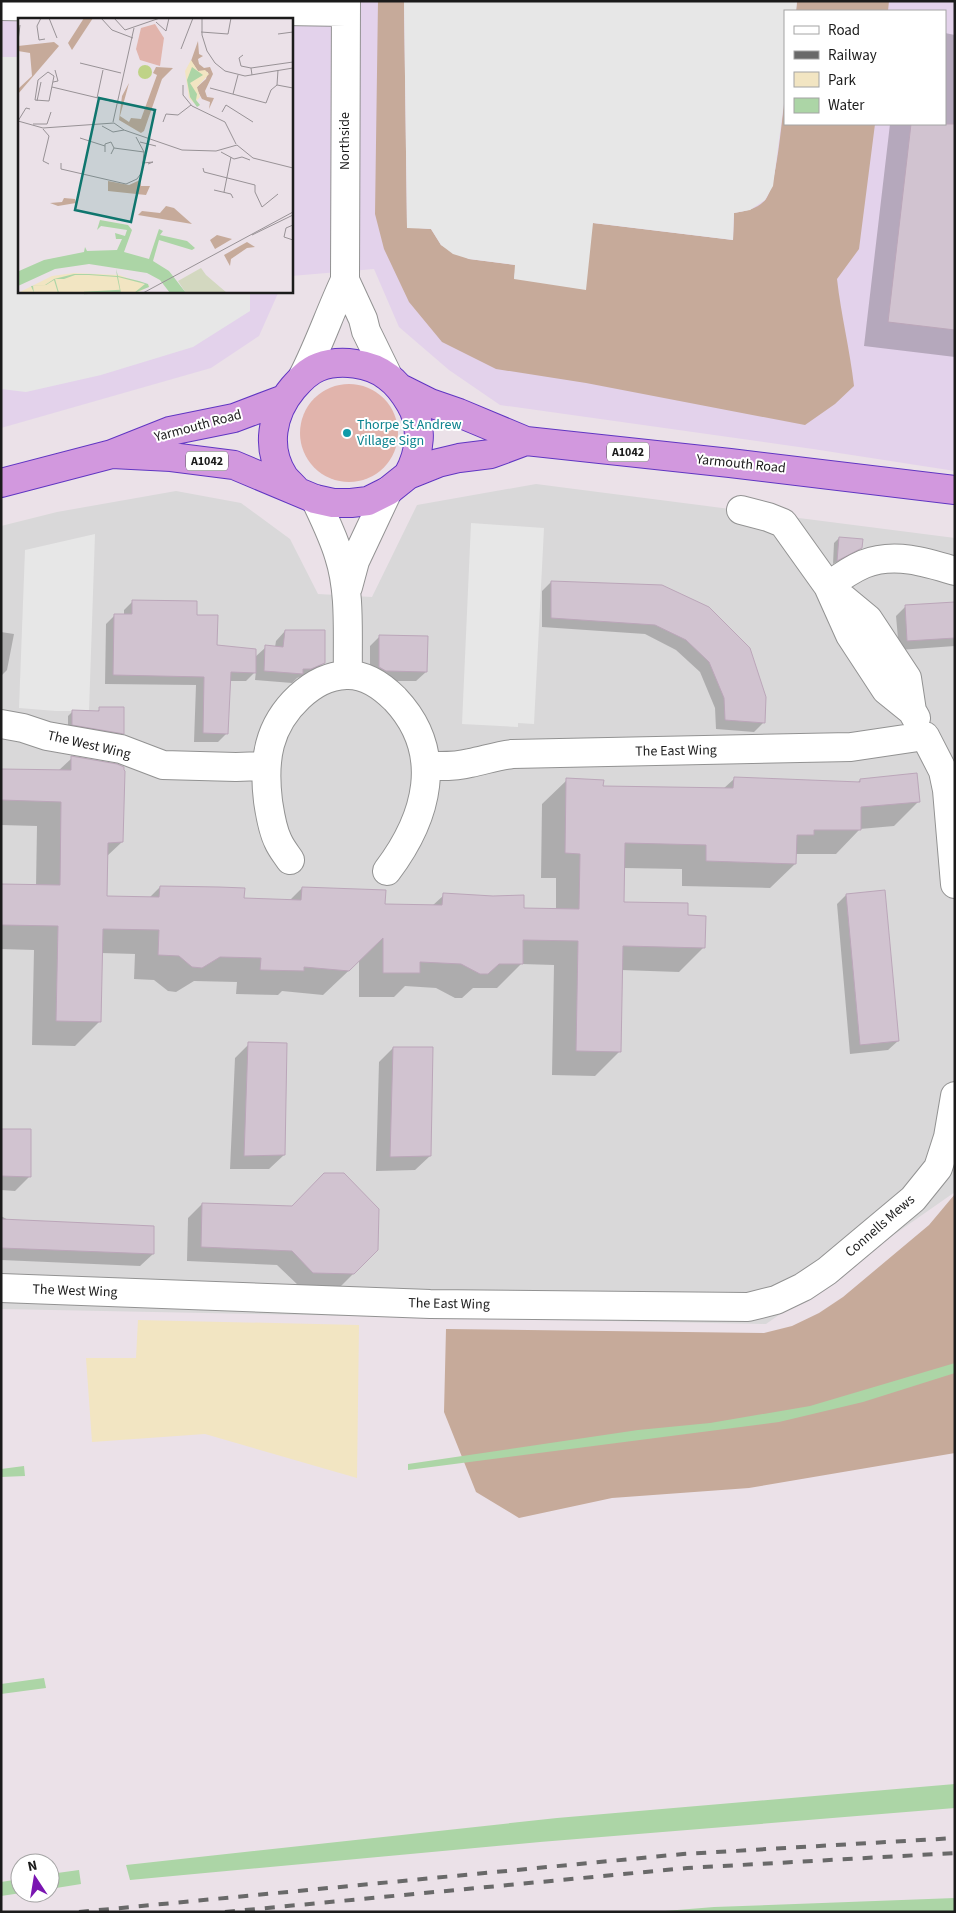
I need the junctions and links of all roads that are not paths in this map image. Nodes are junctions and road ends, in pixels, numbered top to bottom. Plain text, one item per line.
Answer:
1 (1, 6) edge
2 (346, 7) edge
3 (345, 280) junction
4 (303, 376) junction
5 (394, 382) junction
6 (284, 398) junction
7 (526, 441) junction
8 (112, 454) junction
9 (1, 483) edge
10 (398, 483) junction
11 (955, 490) edge
12 (306, 495) junction
13 (741, 510) dead end
14 (955, 571) edge
15 (828, 586) junction
16 (346, 596) junction
17 (348, 675) junction
18 (1, 724) edge
19 (925, 736) junction
20 (266, 766) junction
21 (427, 766) junction
22 (290, 860) dead end
23 (954, 865) edge
24 (387, 871) dead end
25 (955, 884) edge
26 (955, 1096) edge
27 (1, 1288) edge
28 (149, 1293) joint
29 (748, 1307) joint

1 - 2 street
2 - 3 street, Northside
3 - 4 street, Northside
3 - 5 street, Northside
4 - 5 highway, Yarmouth Road / A1042
4 - 6 highway, Yarmouth Road / A1042
5 - 7 highway, Yarmouth Road / A1042
5 - 10 highway
6 - 8 highway, Yarmouth Road / A1042
6 - 12 highway, Yarmouth Road / A1042
7 - 10 highway, Yarmouth Road / A1042
7 - 11 highway, Yarmouth Road / A1042
8 - 9 highway, Yarmouth Road / A1042
8 - 12 highway, Yarmouth Road / A1042
10 - 12 highway, Yarmouth Road / A1042
10 - 16 street
12 - 16 street
13 - 15 street
14 - 15 street
15 - 19 street
16 - 17 street
17 - 20 street
17 - 21 street
18 - 20 street, The West Wing
19 - 21 street, The East Wing
19 - 23 street
20 - 22 street
21 - 24 street
23 - 25 street
26 - 29 street, Connells Mews
27 - 28 street, The West Wing
28 - 29 street, The East Wing

